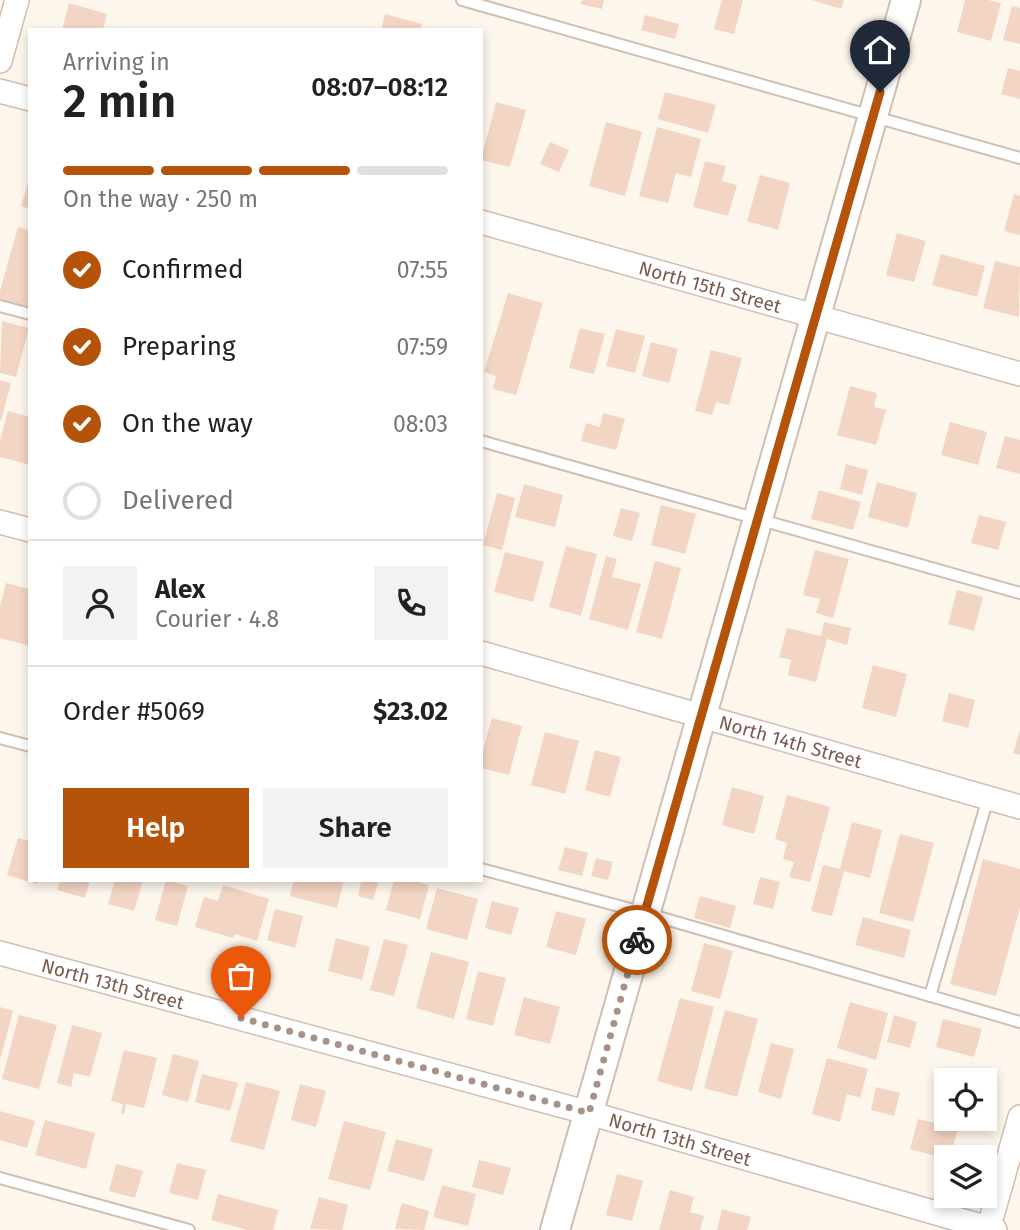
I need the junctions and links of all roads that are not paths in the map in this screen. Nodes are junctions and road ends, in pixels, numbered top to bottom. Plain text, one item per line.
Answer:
1 (17, 0) edge
2 (462, 0) edge
3 (906, 0) edge
4 (0, 61) edge
5 (0, 91) edge
6 (28, 98) edge
7 (874, 116) junction
8 (1020, 158) edge
9 (483, 223) edge
10 (0, 306) edge
11 (28, 313) edge
12 (816, 317) junction
13 (1020, 374) edge
14 (483, 442) edge
15 (758, 519) junction
16 (0, 522) edge
17 (28, 529) edge
18 (1020, 593) edge
19 (483, 654) edge
20 (701, 716) junction
21 (0, 738) edge
22 (28, 745) edge
23 (988, 798) junction
24 (1020, 807) edge
25 (483, 870) edge
26 (645, 913) junction
27 (0, 953) edge
28 (930, 996) junction
29 (1020, 1022) edge
30 (589, 1113) junction
31 (1020, 1117) edge
32 (0, 1178) edge
33 (990, 1229) edge
34 (189, 1230) edge
35 (555, 1230) edge

1 - 4 street
2 - 7 lane
3 - 7 street
5 - 6 street
7 - 8 lane
7 - 12 street
9 - 12 street, North 15th Street
10 - 11 lane
12 - 13 street, North 15th Street
12 - 15 street
14 - 15 lane
15 - 18 lane
15 - 20 street
16 - 17 street
19 - 20 street, North 14th Street
20 - 23 street, North 14th Street
20 - 26 street
21 - 22 lane
23 - 24 street, North 14th Street
23 - 28 lane
25 - 26 lane
26 - 28 lane
26 - 30 street
27 - 30 street, North 13th Street
28 - 29 lane
30 - 33 street, North 13th Street
30 - 35 street
31 - 33 street
32 - 34 lane

